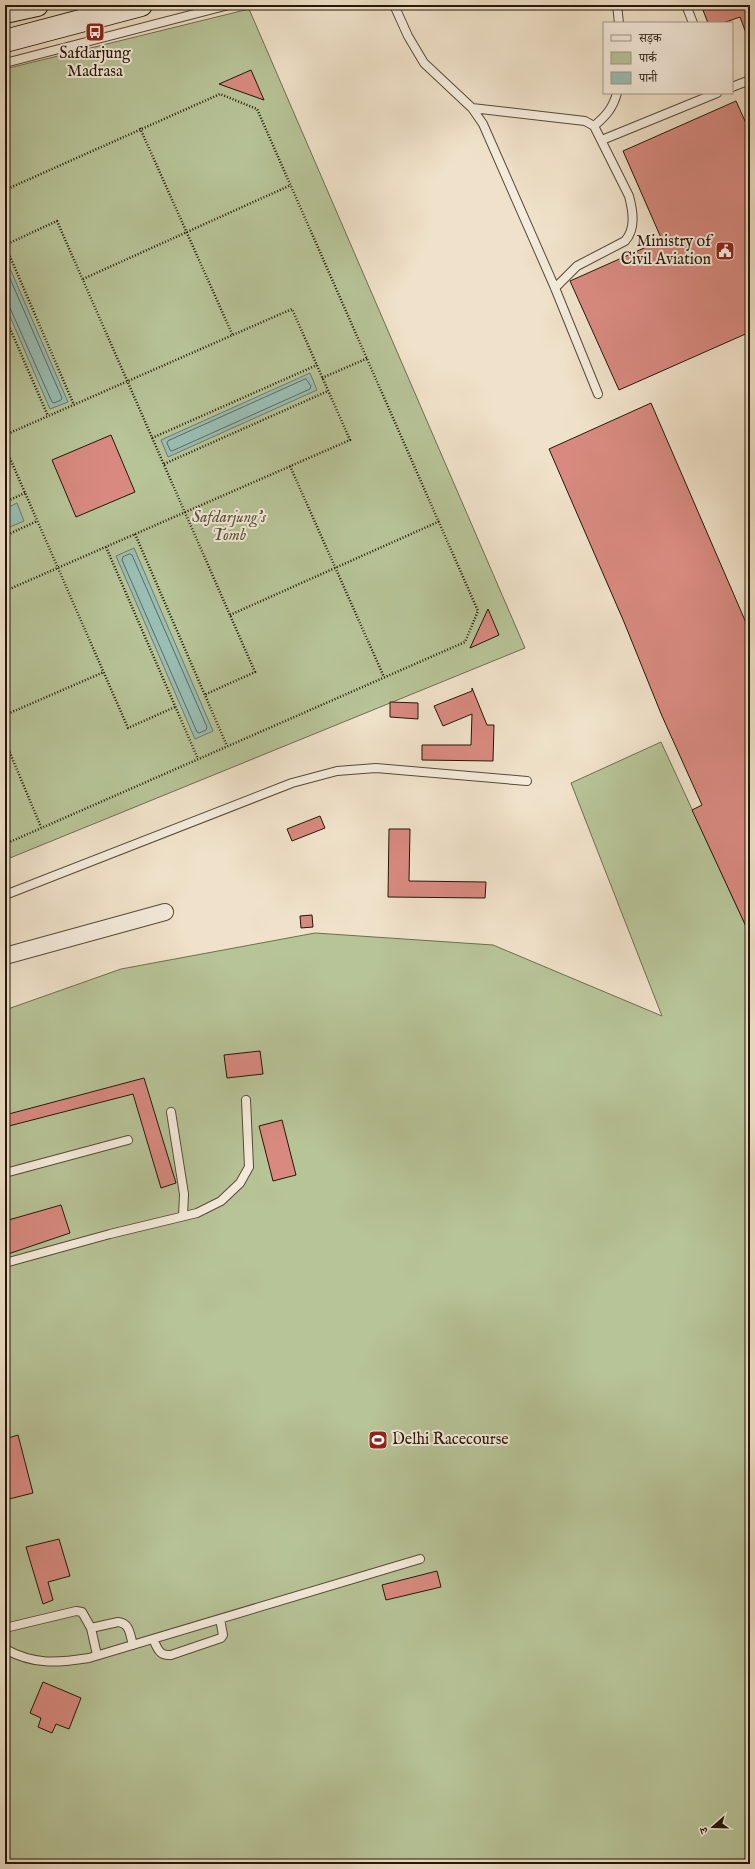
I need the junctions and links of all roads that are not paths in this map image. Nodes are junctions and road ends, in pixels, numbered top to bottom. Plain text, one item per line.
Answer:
1 (37, 5) edge
2 (142, 5) edge
3 (229, 5) edge
4 (394, 5) edge
5 (617, 5) edge
6 (686, 5) edge
7 (5, 12) edge
8 (619, 22) edge
9 (693, 22) edge
10 (5, 41) edge
11 (5, 63) edge
12 (750, 80) edge
13 (733, 87) edge
14 (617, 94) edge
15 (715, 94) edge
16 (472, 108) junction
17 (594, 126) junction
18 (602, 140) junction
19 (554, 288) junction
20 (598, 394) dead end
21 (527, 781) dead end
22 (5, 895) edge
23 (165, 912) dead end
24 (5, 956) edge
25 (246, 1100) dead end
26 (171, 1112) dead end
27 (128, 1140) dead end
28 (5, 1173) edge
29 (183, 1216) junction
30 (5, 1263) edge
31 (420, 1559) dead end
32 (220, 1619) junction
33 (5, 1628) edge
34 (91, 1628) junction
35 (153, 1638) junction
36 (133, 1645) junction
37 (5, 1649) edge
38 (97, 1655) junction

1 - 7 main road
2 - 10 main road
3 - 11 lane
4 - 16 lane
5 - 8 lane
6 - 9 lane
12 - 13 lane
14 - 17 lane
15 - 18 lane
16 - 17 lane
16 - 19 lane
17 - 18 lane
18 - 19 lane
19 - 20 lane
21 - 22 lane
23 - 24 street
25 - 29 lane
26 - 29 lane
27 - 28 lane
29 - 30 lane
31 - 32 lane
32 - 35 lane
32 - 35 lane
33 - 34 lane
34 - 36 lane
34 - 38 lane
35 - 36 lane
36 - 38 lane
37 - 38 lane

